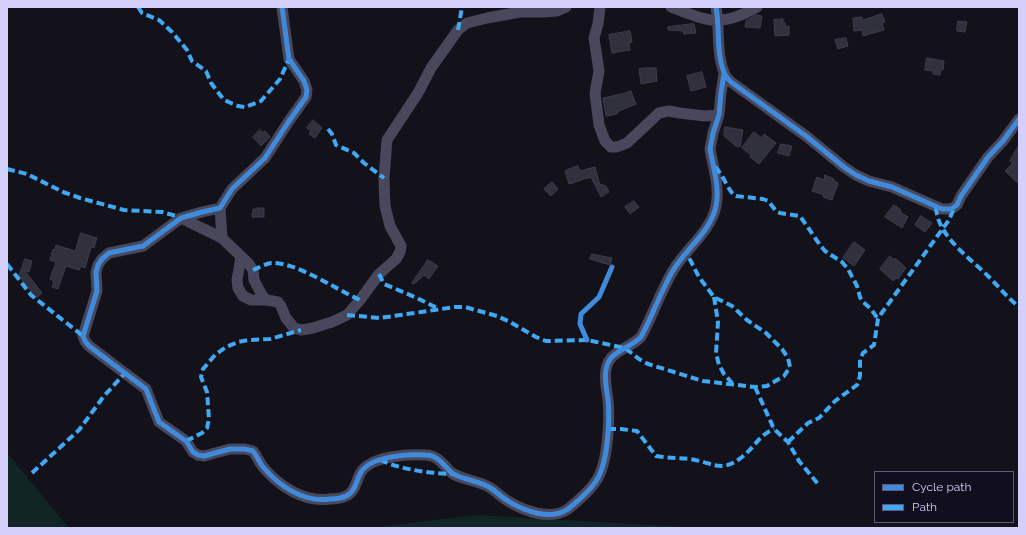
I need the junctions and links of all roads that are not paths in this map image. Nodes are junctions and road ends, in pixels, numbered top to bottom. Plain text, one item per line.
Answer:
1 (282, 7) edge
2 (566, 7) edge
3 (600, 7) edge
4 (671, 7) edge
5 (716, 7) edge
6 (756, 7) edge
7 (719, 21) junction
8 (724, 74) junction
9 (719, 115) junction
10 (1019, 119) edge
11 (220, 208) junction
12 (181, 218) junction
13 (222, 238) junction
14 (241, 257) junction
15 (267, 300) junction

1 - 11 street
2 - 15 street
3 - 9 street
4 - 7 street
5 - 7 street
6 - 7 street
7 - 8 street
8 - 9 street
8 - 10 street
9 - 12 street
11 - 12 street
11 - 13 street
12 - 13 street
13 - 14 street
14 - 15 street
14 - 15 street

